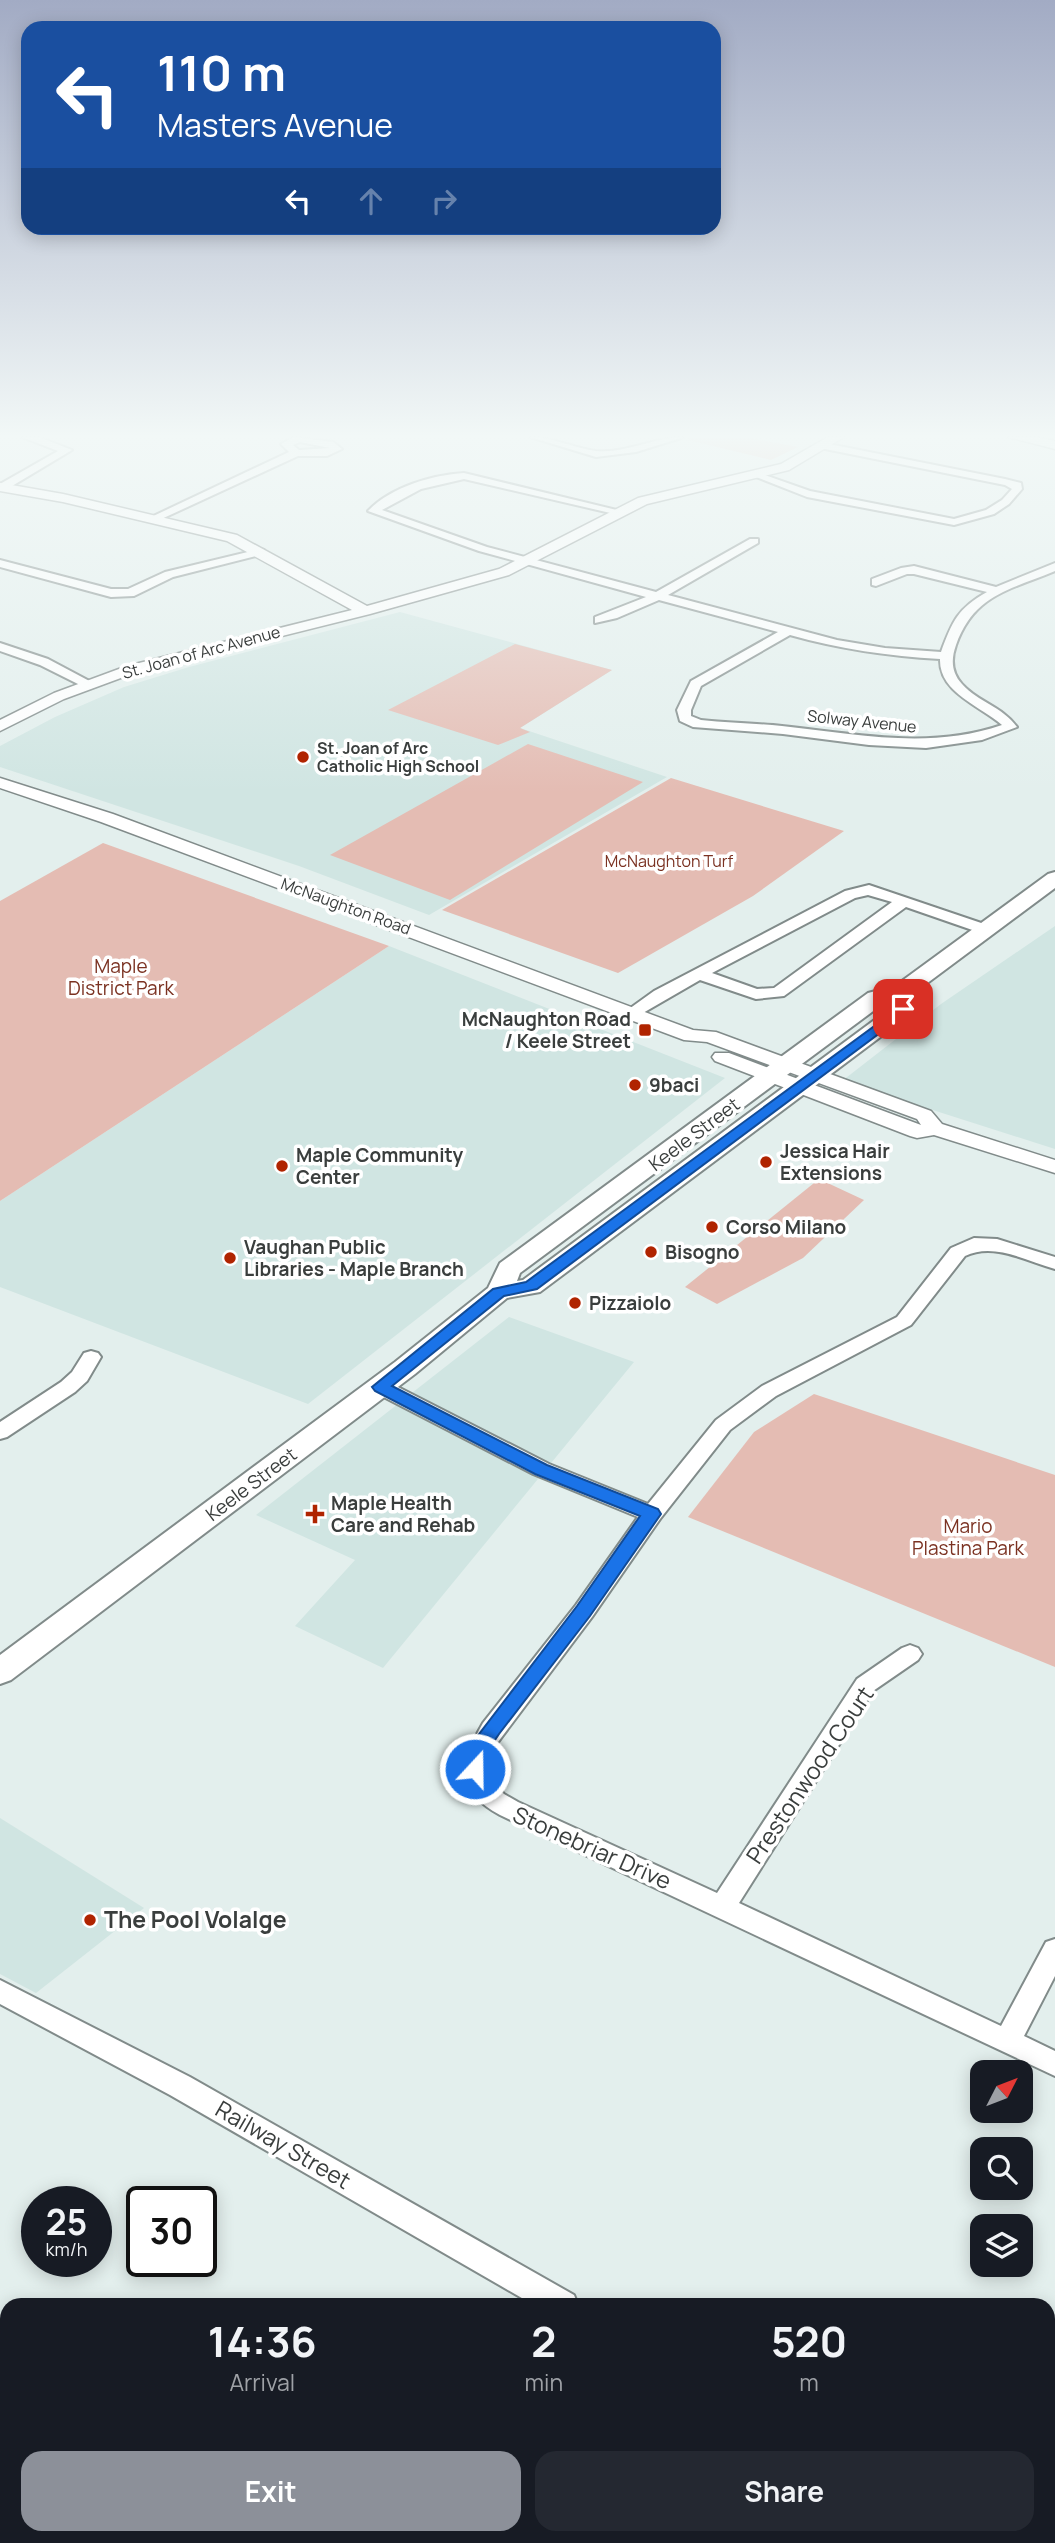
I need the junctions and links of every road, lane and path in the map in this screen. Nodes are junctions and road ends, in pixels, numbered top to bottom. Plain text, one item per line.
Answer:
1 (245, 556) edge
2 (267, 556) edge
3 (508, 556) edge
4 (538, 556) edge
5 (735, 556) edge
6 (528, 561) junction
7 (0, 563) edge
8 (1055, 567) edge
9 (876, 582) dead end
10 (997, 591) junction
11 (659, 595) junction
12 (365, 611) junction
13 (598, 620) dead end
14 (789, 631) junction
15 (0, 648) edge
16 (946, 656) junction
17 (89, 684) junction
18 (0, 726) edge
19 (0, 783) edge
20 (1055, 878) edge
21 (904, 901) junction
22 (987, 930) junction
23 (699, 974) junction
24 (630, 1014) junction
25 (794, 1076) junction
26 (1055, 1167) edge
27 (1055, 1263) edge
28 (91, 1357) dead end
29 (381, 1387) junction
30 (0, 1432) edge
31 (652, 1514) junction
32 (910, 1654) dead end
33 (0, 1672) edge
34 (722, 1908) junction
35 (1055, 1950) edge
36 (0, 1991) edge
37 (1007, 2041) junction
38 (1055, 2064) edge
39 (551, 2298) edge

1 - 7 street
2 - 12 street
3 - 6 street
4 - 6 street, St. Joan of Arc Avenue
5 - 11 street
6 - 11 street
6 - 12 street, St. Joan of Arc Avenue
8 - 10 street
9 - 10 street
10 - 16 street
11 - 13 street
11 - 14 street
12 - 17 street, St. Joan of Arc Avenue
14 - 16 street
14 - 16 street, Solway Avenue
15 - 17 street
17 - 18 street, St. Joan of Arc Avenue
19 - 24 street, McNaughton Road
20 - 22 main road, Keele Street
21 - 22 street
21 - 23 street
21 - 23 street
22 - 25 main road, Keele Street
23 - 24 street
24 - 25 street, McNaughton Road
25 - 26 street, McNaughton Road
25 - 29 main road, Keele Street
27 - 31 street, Stonebriar Drive
28 - 30 street
29 - 31 street
29 - 33 main road, Keele Street
31 - 34 street, Stonebriar Drive
32 - 34 street, Prestonwood Court
34 - 37 street, Stonebriar Drive
35 - 37 street
36 - 39 street, Railway Street
37 - 38 street, Stonebriar Drive

